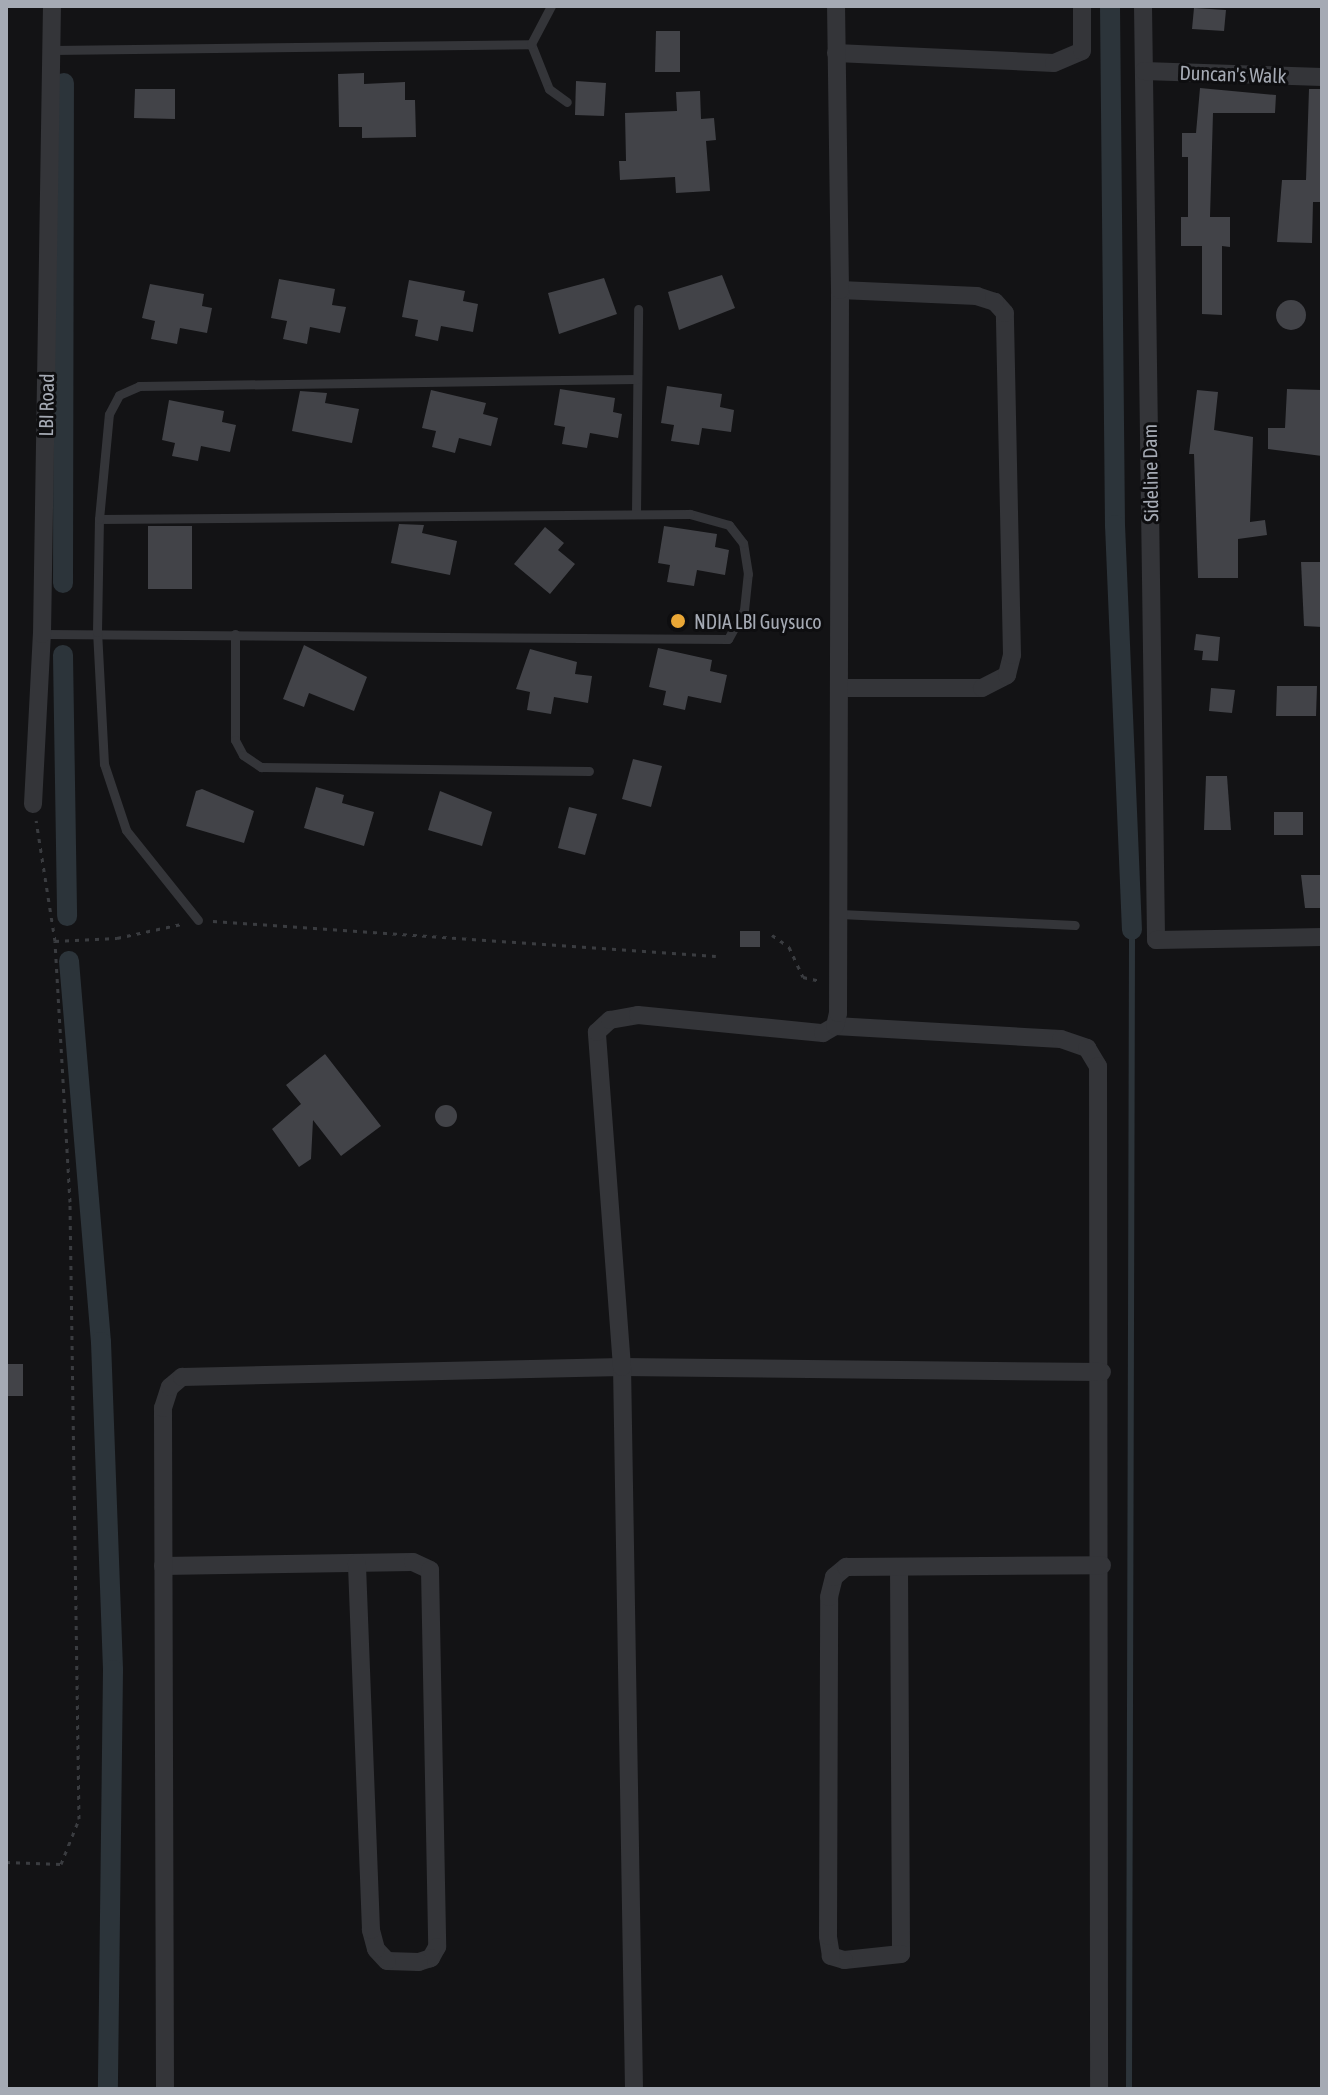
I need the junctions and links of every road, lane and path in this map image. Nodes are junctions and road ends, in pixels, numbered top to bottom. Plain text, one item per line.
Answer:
1 (52, 6) edge
2 (551, 6) edge
3 (836, 6) edge
4 (1082, 6) edge
5 (1143, 6) edge
6 (531, 44) junction
7 (59, 50) junction
8 (836, 53) junction
9 (1144, 71) junction
10 (1322, 77) edge
11 (567, 102) dead end
12 (840, 290) junction
13 (638, 309) dead end
14 (637, 379) junction
15 (636, 514) junction
16 (99, 519) junction
17 (97, 632) junction
18 (42, 634) junction
19 (235, 634) junction
20 (840, 688) junction
21 (589, 771) dead end
22 (33, 804) joint
23 (840, 914) junction
24 (198, 920) junction
25 (1075, 925) dead end
26 (772, 935) dead end
27 (1322, 937) edge
28 (55, 941) junction
29 (716, 956) dead end
30 (839, 985) junction
31 (835, 1026) junction
32 (622, 1367) junction
33 (1102, 1372) junction
34 (357, 1563) junction
35 (1102, 1565) junction
36 (163, 1566) junction
37 (899, 1568) junction
38 (6, 1862) edge
39 (165, 2089) edge
40 (634, 2089) edge
41 (1099, 2089) edge

1 - 7 street, LBI Road
2 - 6 lane
3 - 8 street
4 - 8 street
5 - 9 street, Sideline Dam
6 - 7 lane
6 - 11 lane
7 - 18 street, LBI Road
8 - 12 street
9 - 10 street, Duncan's Walk
9 - 27 street, Sideline Dam
12 - 20 street
12 - 20 street
13 - 14 lane
14 - 15 lane
14 - 16 lane
15 - 16 lane
15 - 19 lane
16 - 17 lane
17 - 18 lane
17 - 19 lane
17 - 24 lane
18 - 22 street, LBI Road
19 - 21 lane
20 - 23 street
22 - 28 path
23 - 25 lane
23 - 30 street
24 - 28 path
24 - 29 path
26 - 30 path
28 - 38 path
30 - 31 street
31 - 32 street
31 - 33 street
32 - 33 street
32 - 36 street
32 - 40 street
33 - 35 street
34 - 34 street
34 - 36 street
35 - 37 street
35 - 41 street
36 - 39 street
37 - 37 street

